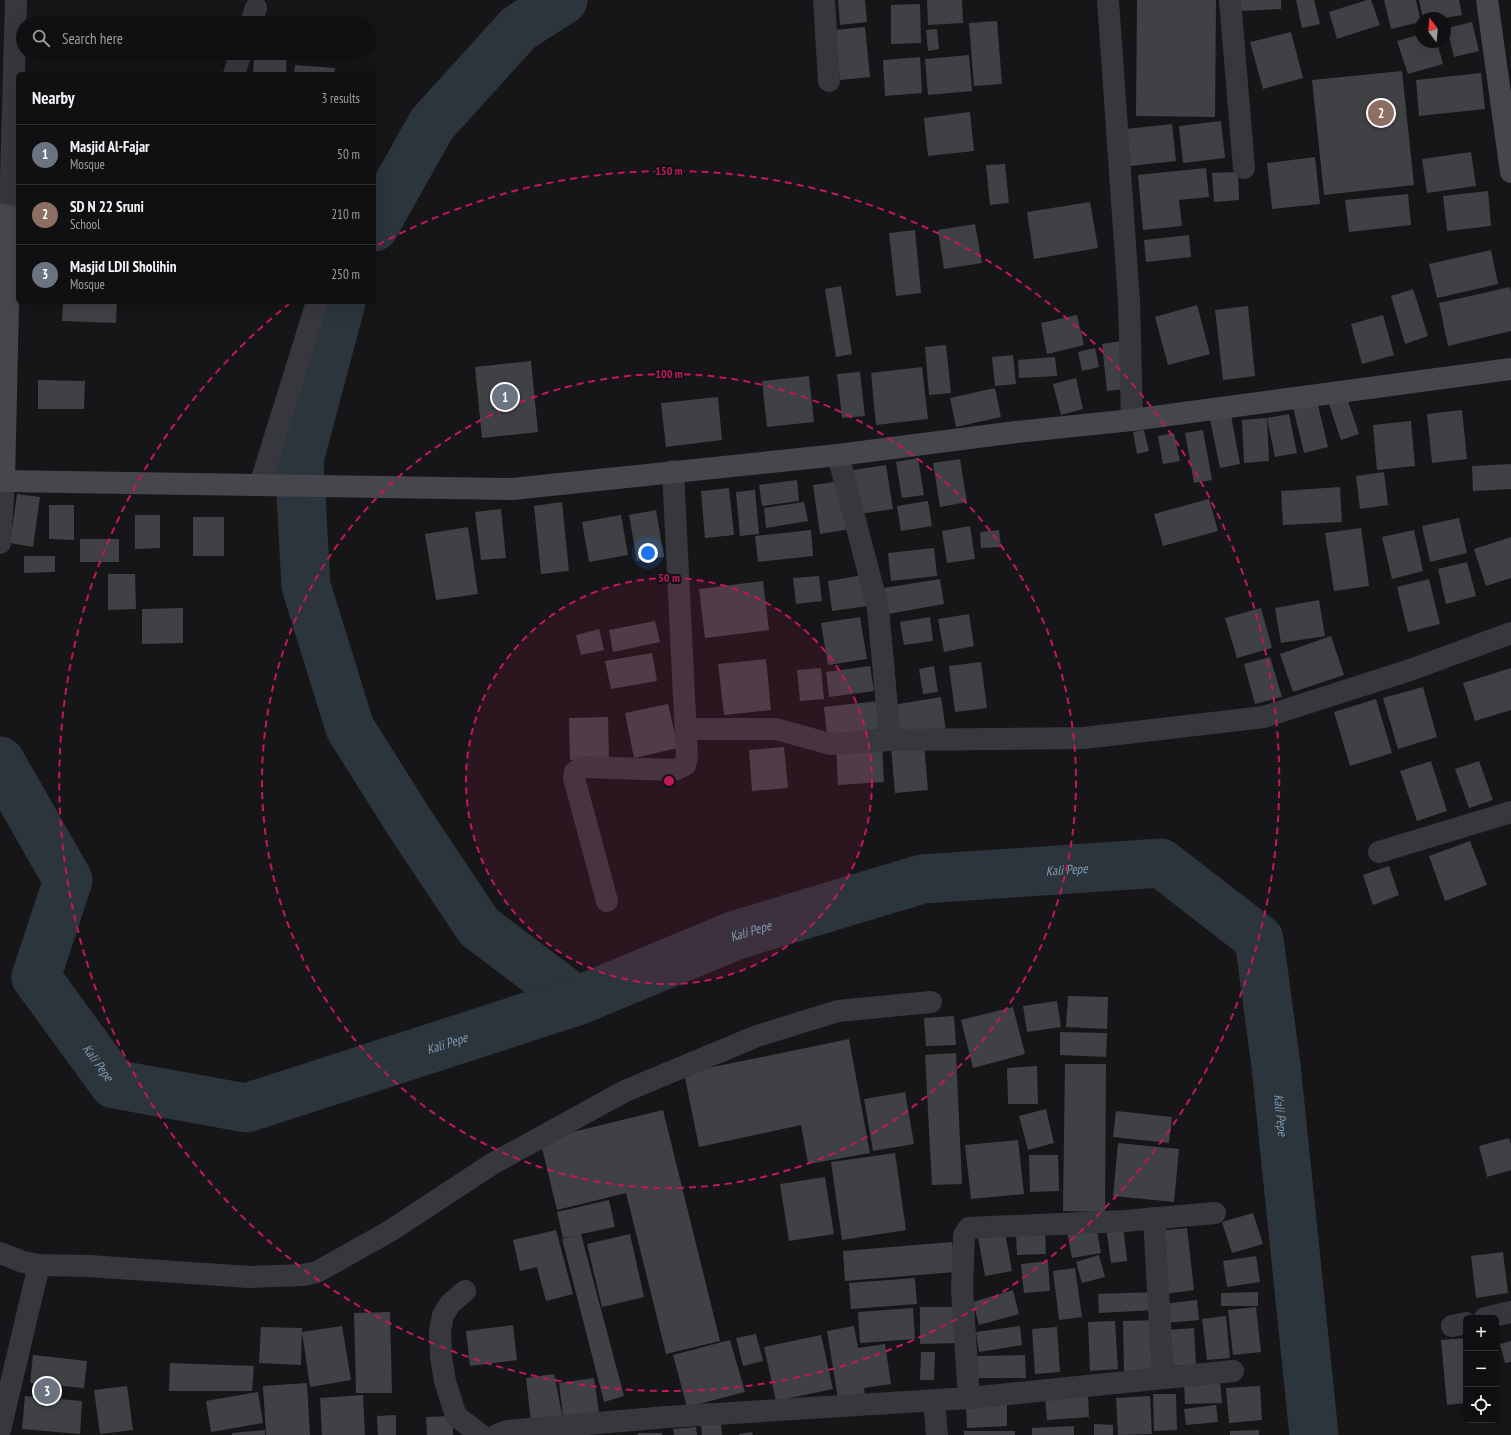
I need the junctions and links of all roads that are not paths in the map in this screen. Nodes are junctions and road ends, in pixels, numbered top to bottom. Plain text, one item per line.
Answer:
1 (16, 0) edge
2 (824, 0) edge
3 (1108, 0) edge
4 (1230, 0) edge
5 (1487, 0) edge
6 (239, 60) edge
7 (235, 72) edge
8 (829, 81) dead end
9 (16, 103) edge
10 (1244, 168) dead end
11 (1511, 169) edge
12 (5, 216) edge
13 (316, 304) edge
14 (1511, 369) edge
15 (1132, 420) junction
16 (838, 455) junction
17 (673, 471) junction
18 (4, 481) junction
19 (264, 485) junction
20 (0, 543) edge
21 (1511, 633) edge
22 (686, 729) junction
23 (890, 740) junction
24 (1511, 812) edge
25 (1379, 852) dead end
26 (607, 901) dead end
27 (931, 1002) dead end
28 (1215, 1213) dead end
29 (1154, 1218) junction
30 (0, 1253) edge
31 (39, 1265) junction
32 (465, 1291) dead end
33 (1511, 1312) edge
34 (1498, 1315) edge
35 (1233, 1371) dead end
36 (1163, 1378) junction
37 (970, 1398) junction
38 (934, 1400) junction
39 (667, 1426) edge
40 (0, 1430) edge
41 (481, 1435) edge
42 (497, 1435) edge
43 (937, 1435) edge

1 - 9 street
2 - 8 street
3 - 15 street
4 - 10 street
5 - 11 street
6 - 7 street
9 - 12 street
12 - 18 street
13 - 19 street
14 - 15 street
15 - 16 street
16 - 17 street
16 - 23 street
17 - 19 street
17 - 22 street
18 - 19 street
18 - 20 street
21 - 23 street
22 - 23 street
22 - 26 street
24 - 25 street
27 - 31 street
28 - 29 street
29 - 36 street
29 - 37 street
30 - 31 street
31 - 40 street
32 - 41 street
33 - 34 street
35 - 36 street
36 - 37 street
37 - 38 street
38 - 39 street
38 - 43 street
39 - 42 street

